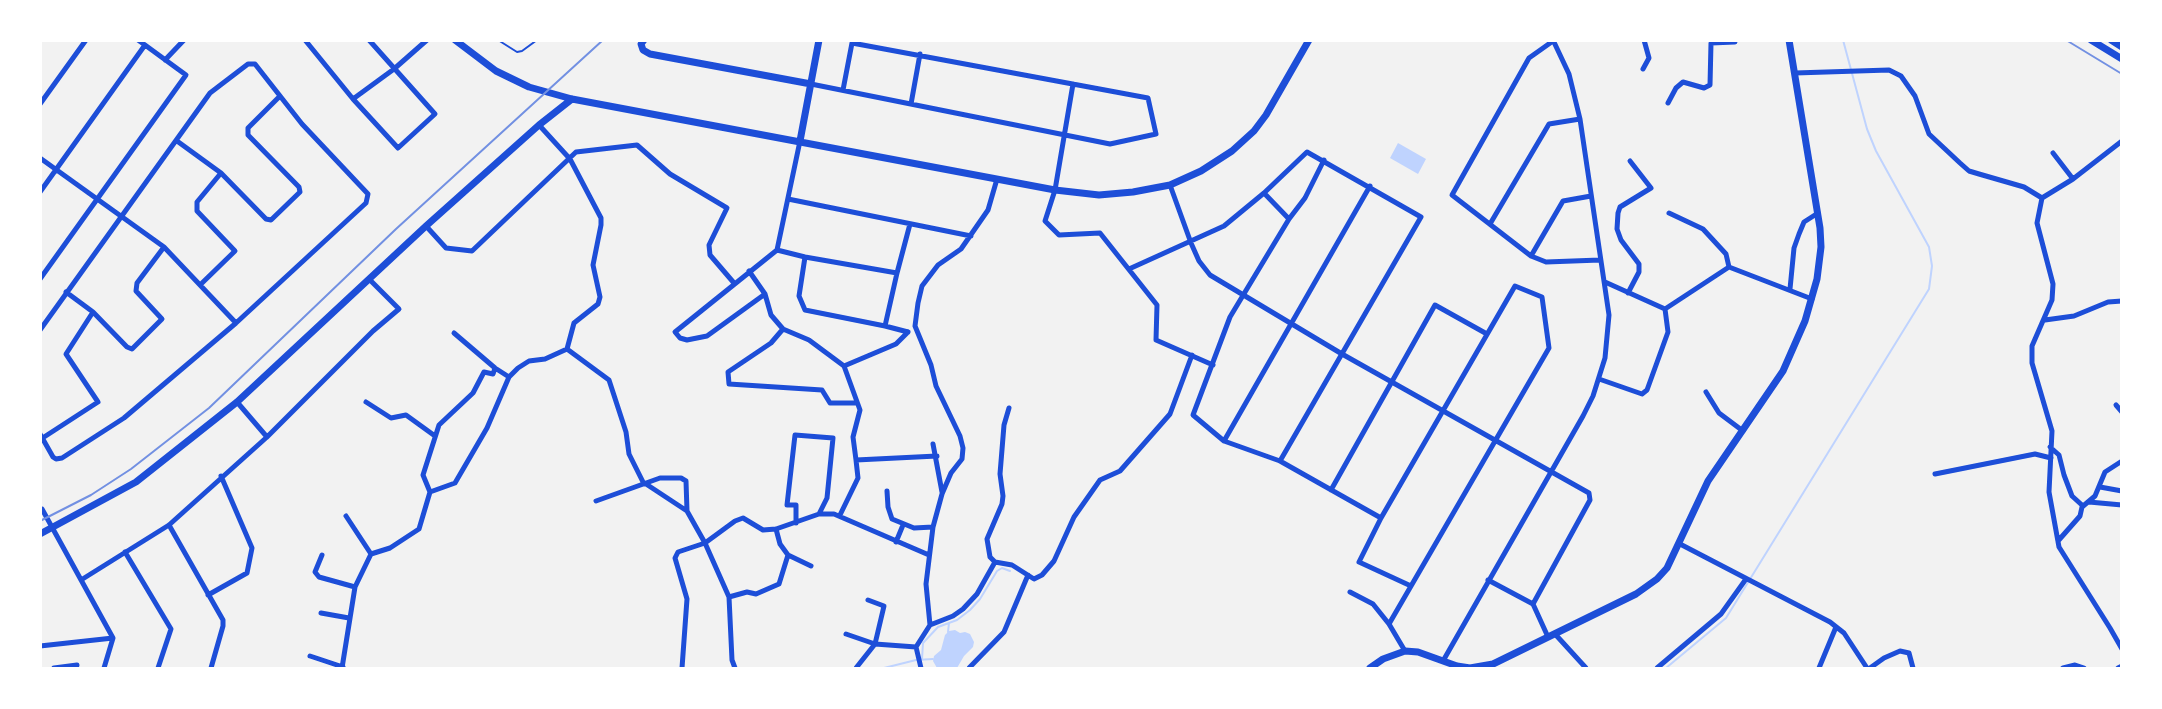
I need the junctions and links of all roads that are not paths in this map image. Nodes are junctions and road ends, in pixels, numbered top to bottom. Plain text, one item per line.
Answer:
1 (86, 40) edge
2 (138, 40) edge
3 (184, 40) edge
4 (305, 40) edge
5 (369, 40) edge
6 (427, 40) edge
7 (455, 40) edge
8 (498, 40) edge
9 (537, 40) edge
10 (644, 40) edge
11 (819, 40) edge
12 (1309, 40) edge
13 (1644, 40) edge
14 (1735, 40) edge
15 (1789, 40) edge
16 (2091, 40) edge
17 (2111, 40) edge
18 (1553, 41) edge
19 (145, 45) junction
20 (2121, 47) edge
21 (920, 54) junction
22 (2121, 59) edge
23 (165, 60) junction
24 (394, 69) junction
25 (1643, 69) dead end
26 (1795, 74) junction
27 (811, 84) junction
28 (1073, 84) junction
29 (843, 90) junction
30 (280, 96) junction
31 (353, 99) junction
32 (572, 99) junction
33 (1668, 103) dead end
34 (40, 104) edge
35 (911, 104) junction
36 (1580, 120) junction
37 (539, 125) junction
38 (1065, 134) junction
39 (177, 141) junction
40 (801, 141) junction
41 (2121, 141) edge
42 (2053, 153) dead end
43 (40, 158) edge
44 (570, 159) junction
45 (1324, 160) junction
46 (1630, 161) dead end
47 (57, 169) junction
48 (221, 173) junction
49 (997, 179) junction
50 (2073, 179) junction
51 (1170, 184) junction
52 (1370, 186) junction
53 (1055, 190) junction
54 (40, 192) edge
55 (1264, 193) junction
56 (1591, 196) junction
57 (2042, 198) junction
58 (788, 199) junction
59 (98, 200) junction
60 (1669, 213) dead end
61 (1818, 213) junction
62 (123, 216) junction
63 (1289, 219) junction
64 (910, 224) junction
65 (1490, 224) junction
66 (426, 226) junction
67 (971, 236) junction
68 (1191, 243) junction
69 (164, 248) junction
70 (777, 250) junction
71 (1531, 256) junction
72 (805, 257) junction
73 (1600, 260) junction
74 (1729, 267) junction
75 (1129, 269) junction
76 (749, 271) junction
77 (897, 273) junction
78 (40, 279) edge
79 (369, 279) junction
80 (1605, 282) junction
81 (734, 284) junction
82 (200, 285) junction
83 (1790, 289) junction
84 (66, 292) junction
85 (1628, 293) junction
86 (765, 294) junction
87 (1243, 296) junction
88 (1812, 299) junction
89 (2121, 301) edge
90 (1665, 309) junction
91 (93, 312) junction
92 (2045, 320) junction
93 (236, 323) junction
94 (1291, 324) junction
95 (885, 326) junction
96 (915, 326) junction
97 (783, 329) junction
98 (40, 330) edge
99 (908, 332) junction
100 (454, 333) dead end
101 (1487, 334) junction
102 (567, 349) junction
103 (1342, 354) junction
104 (1192, 355) junction
105 (1213, 365) junction
106 (844, 366) junction
107 (495, 368) junction
108 (509, 377) junction
109 (1599, 379) junction
110 (1393, 381) junction
111 (1706, 392) dead end
112 (237, 402) junction
113 (366, 402) dead end
114 (857, 403) junction
115 (2116, 405) dead end
116 (1009, 408) dead end
117 (1443, 409) junction
118 (2121, 412) edge
119 (1743, 431) junction
120 (435, 436) junction
121 (41, 437) edge
122 (267, 437) junction
123 (1495, 439) junction
124 (1224, 441) junction
125 (933, 444) dead end
126 (2050, 447) junction
127 (937, 456) junction
128 (2052, 458) junction
129 (856, 460) junction
130 (1280, 461) junction
131 (2121, 461) edge
132 (1550, 473) junction
133 (1935, 474) dead end
134 (221, 476) junction
135 (646, 484) junction
136 (2100, 487) junction
137 (1331, 490) junction
138 (887, 491) dead end
139 (2121, 491) edge
140 (430, 492) junction
141 (942, 494) junction
142 (596, 501) dead end
143 (2089, 502) junction
144 (2121, 505) edge
145 (2083, 506) junction
146 (41, 508) edge
147 (687, 511) junction
148 (819, 514) junction
149 (840, 515) junction
150 (346, 516) dead end
151 (1381, 518) junction
152 (796, 523) junction
153 (169, 525) junction
154 (903, 525) junction
155 (933, 527) junction
156 (53, 529) junction
157 (776, 529) junction
158 (40, 534) edge
159 (2058, 541) junction
160 (896, 542) junction
161 (705, 543) junction
162 (1680, 544) junction
163 (125, 552) junction
164 (371, 554) junction
165 (322, 555) dead end
166 (788, 555) junction
167 (929, 555) junction
168 (995, 562) junction
169 (811, 566) dead end
170 (1028, 575) junction
171 (1746, 579) junction
172 (81, 580) junction
173 (1488, 580) junction
174 (1411, 586) junction
175 (355, 587) junction
176 (1350, 592) dead end
177 (208, 595) junction
178 (729, 597) junction
179 (868, 600) dead end
180 (1533, 604) junction
181 (321, 613) dead end
182 (349, 618) junction
183 (1389, 624) junction
184 (930, 625) junction
185 (1836, 627) junction
186 (846, 634) dead end
187 (1552, 636) junction
188 (113, 638) junction
189 (875, 644) junction
190 (40, 646) edge
191 (916, 647) junction
192 (2121, 650) edge
193 (1405, 651) junction
194 (310, 657) dead end
195 (1443, 661) junction
196 (77, 666) dead end
197 (342, 668) edge
198 (54, 669) edge
199 (104, 669) edge
200 (158, 669) edge
201 (210, 669) edge
202 (682, 669) edge
203 (735, 669) edge
204 (856, 669) edge
205 (921, 669) edge
206 (969, 669) edge
207 (1370, 669) edge
208 (1586, 669) edge
209 (1658, 669) edge
210 (1819, 669) edge
211 (1868, 669) edge
212 (1913, 669) edge
213 (2063, 669) edge
214 (2084, 669) edge

1 - 34 street
2 - 19 street
3 - 23 street
4 - 31 street
5 - 24 street
6 - 24 street
7 - 32 street
8 - 9 lane
10 - 27 street
11 - 27 street
12 - 51 street
13 - 25 street
14 - 33 street
15 - 26 street
16 - 22 street
17 - 20 street
18 - 36 street
18 - 65 street
19 - 23 street
19 - 47 street
21 - 28 street
21 - 29 street
21 - 35 street
23 - 59 street
24 - 31 street
24 - 31 street
26 - 57 street
26 - 61 street
27 - 29 street
27 - 40 street
28 - 38 street
28 - 38 street
29 - 35 street
30 - 39 street
30 - 48 street
30 - 93 street
32 - 37 street
32 - 40 street
35 - 38 street
36 - 56 street
36 - 65 street
37 - 44 street
37 - 66 street
38 - 53 street
39 - 48 street
39 - 62 street
40 - 49 street
40 - 58 street
41 - 50 street
42 - 50 street
43 - 47 street
44 - 66 street
44 - 81 street
44 - 102 street
45 - 52 street
45 - 55 street
45 - 63 street
46 - 85 street
47 - 54 street
47 - 59 street
48 - 82 street
49 - 53 street
49 - 67 street
50 - 57 street
51 - 53 street
51 - 68 street
52 - 94 street
52 - 103 street
53 - 75 street
55 - 63 street
55 - 68 street
56 - 71 street
56 - 73 street
57 - 92 street
58 - 64 street
58 - 70 street
59 - 62 street
59 - 78 street
60 - 74 street
61 - 83 street
61 - 88 street
62 - 69 street
62 - 84 street
63 - 87 street
64 - 67 street
64 - 77 street
65 - 71 street
66 - 79 street
67 - 96 street
68 - 75 street
68 - 87 street
69 - 82 street
69 - 91 street
70 - 72 street
70 - 76 street
71 - 73 street
72 - 77 street
72 - 95 street
73 - 80 street
74 - 83 street
74 - 90 street
75 - 104 street
76 - 81 street
76 - 86 street
77 - 95 street
79 - 112 street
79 - 122 street
80 - 85 street
80 - 109 street
81 - 86 street
82 - 93 street
83 - 88 street
84 - 91 street
84 - 98 street
85 - 90 street
86 - 97 street
87 - 94 street
87 - 105 street
88 - 119 street
89 - 92 street
90 - 109 street
91 - 121 street
92 - 126 street
93 - 121 street
94 - 103 street
94 - 124 street
95 - 99 street
96 - 99 street
96 - 141 street
97 - 106 street
97 - 114 street
99 - 106 street
100 - 107 street
101 - 110 street
101 - 117 street
101 - 123 street
102 - 108 street
102 - 135 street
103 - 110 street
103 - 130 street
104 - 105 street
104 - 170 street
105 - 124 street
106 - 114 street
107 - 108 street
107 - 120 street
108 - 140 street
109 - 132 street
110 - 117 street
110 - 137 street
111 - 119 street
112 - 122 street
112 - 156 street
113 - 120 street
114 - 129 street
115 - 118 street
116 - 168 street
117 - 123 street
117 - 151 street
119 - 162 street
120 - 140 street
122 - 134 street
123 - 132 street
123 - 174 street
124 - 130 street
125 - 127 street
126 - 128 street
126 - 145 street
127 - 129 street
127 - 141 street
128 - 133 street
128 - 159 street
129 - 149 street
130 - 137 street
131 - 136 street
132 - 173 street
132 - 180 street
134 - 153 street
134 - 177 street
135 - 142 street
135 - 147 street
135 - 147 street
136 - 139 street
136 - 143 street
137 - 151 street
138 - 154 street
140 - 164 street
141 - 155 street
143 - 144 street
143 - 145 street
145 - 159 street
146 - 156 street
147 - 161 street
148 - 149 street
148 - 152 street
148 - 152 street
149 - 160 street
150 - 164 street
151 - 174 street
152 - 157 street
153 - 163 street
153 - 177 street
154 - 155 street
154 - 160 street
155 - 167 street
156 - 158 street
156 - 172 street
157 - 161 street
157 - 166 street
159 - 192 street
160 - 167 street
161 - 178 street
161 - 202 street
162 - 171 street
162 - 187 street
163 - 172 street
163 - 200 street
164 - 175 street
165 - 175 street
166 - 169 street
166 - 178 street
167 - 184 street
168 - 170 street
168 - 184 street
170 - 206 street
171 - 185 street
171 - 209 street
172 - 188 street
173 - 180 street
173 - 195 street
174 - 183 street
175 - 182 street
176 - 183 street
177 - 201 street
178 - 203 street
179 - 189 street
180 - 187 street
181 - 182 street
182 - 197 street
183 - 193 street
184 - 191 street
185 - 210 street
185 - 211 street
186 - 189 street
187 - 195 street
187 - 208 street
188 - 190 street
188 - 199 street
189 - 191 street
189 - 204 street
191 - 205 street
193 - 195 street
193 - 207 street
194 - 197 street
196 - 198 street
211 - 212 street
213 - 214 street

